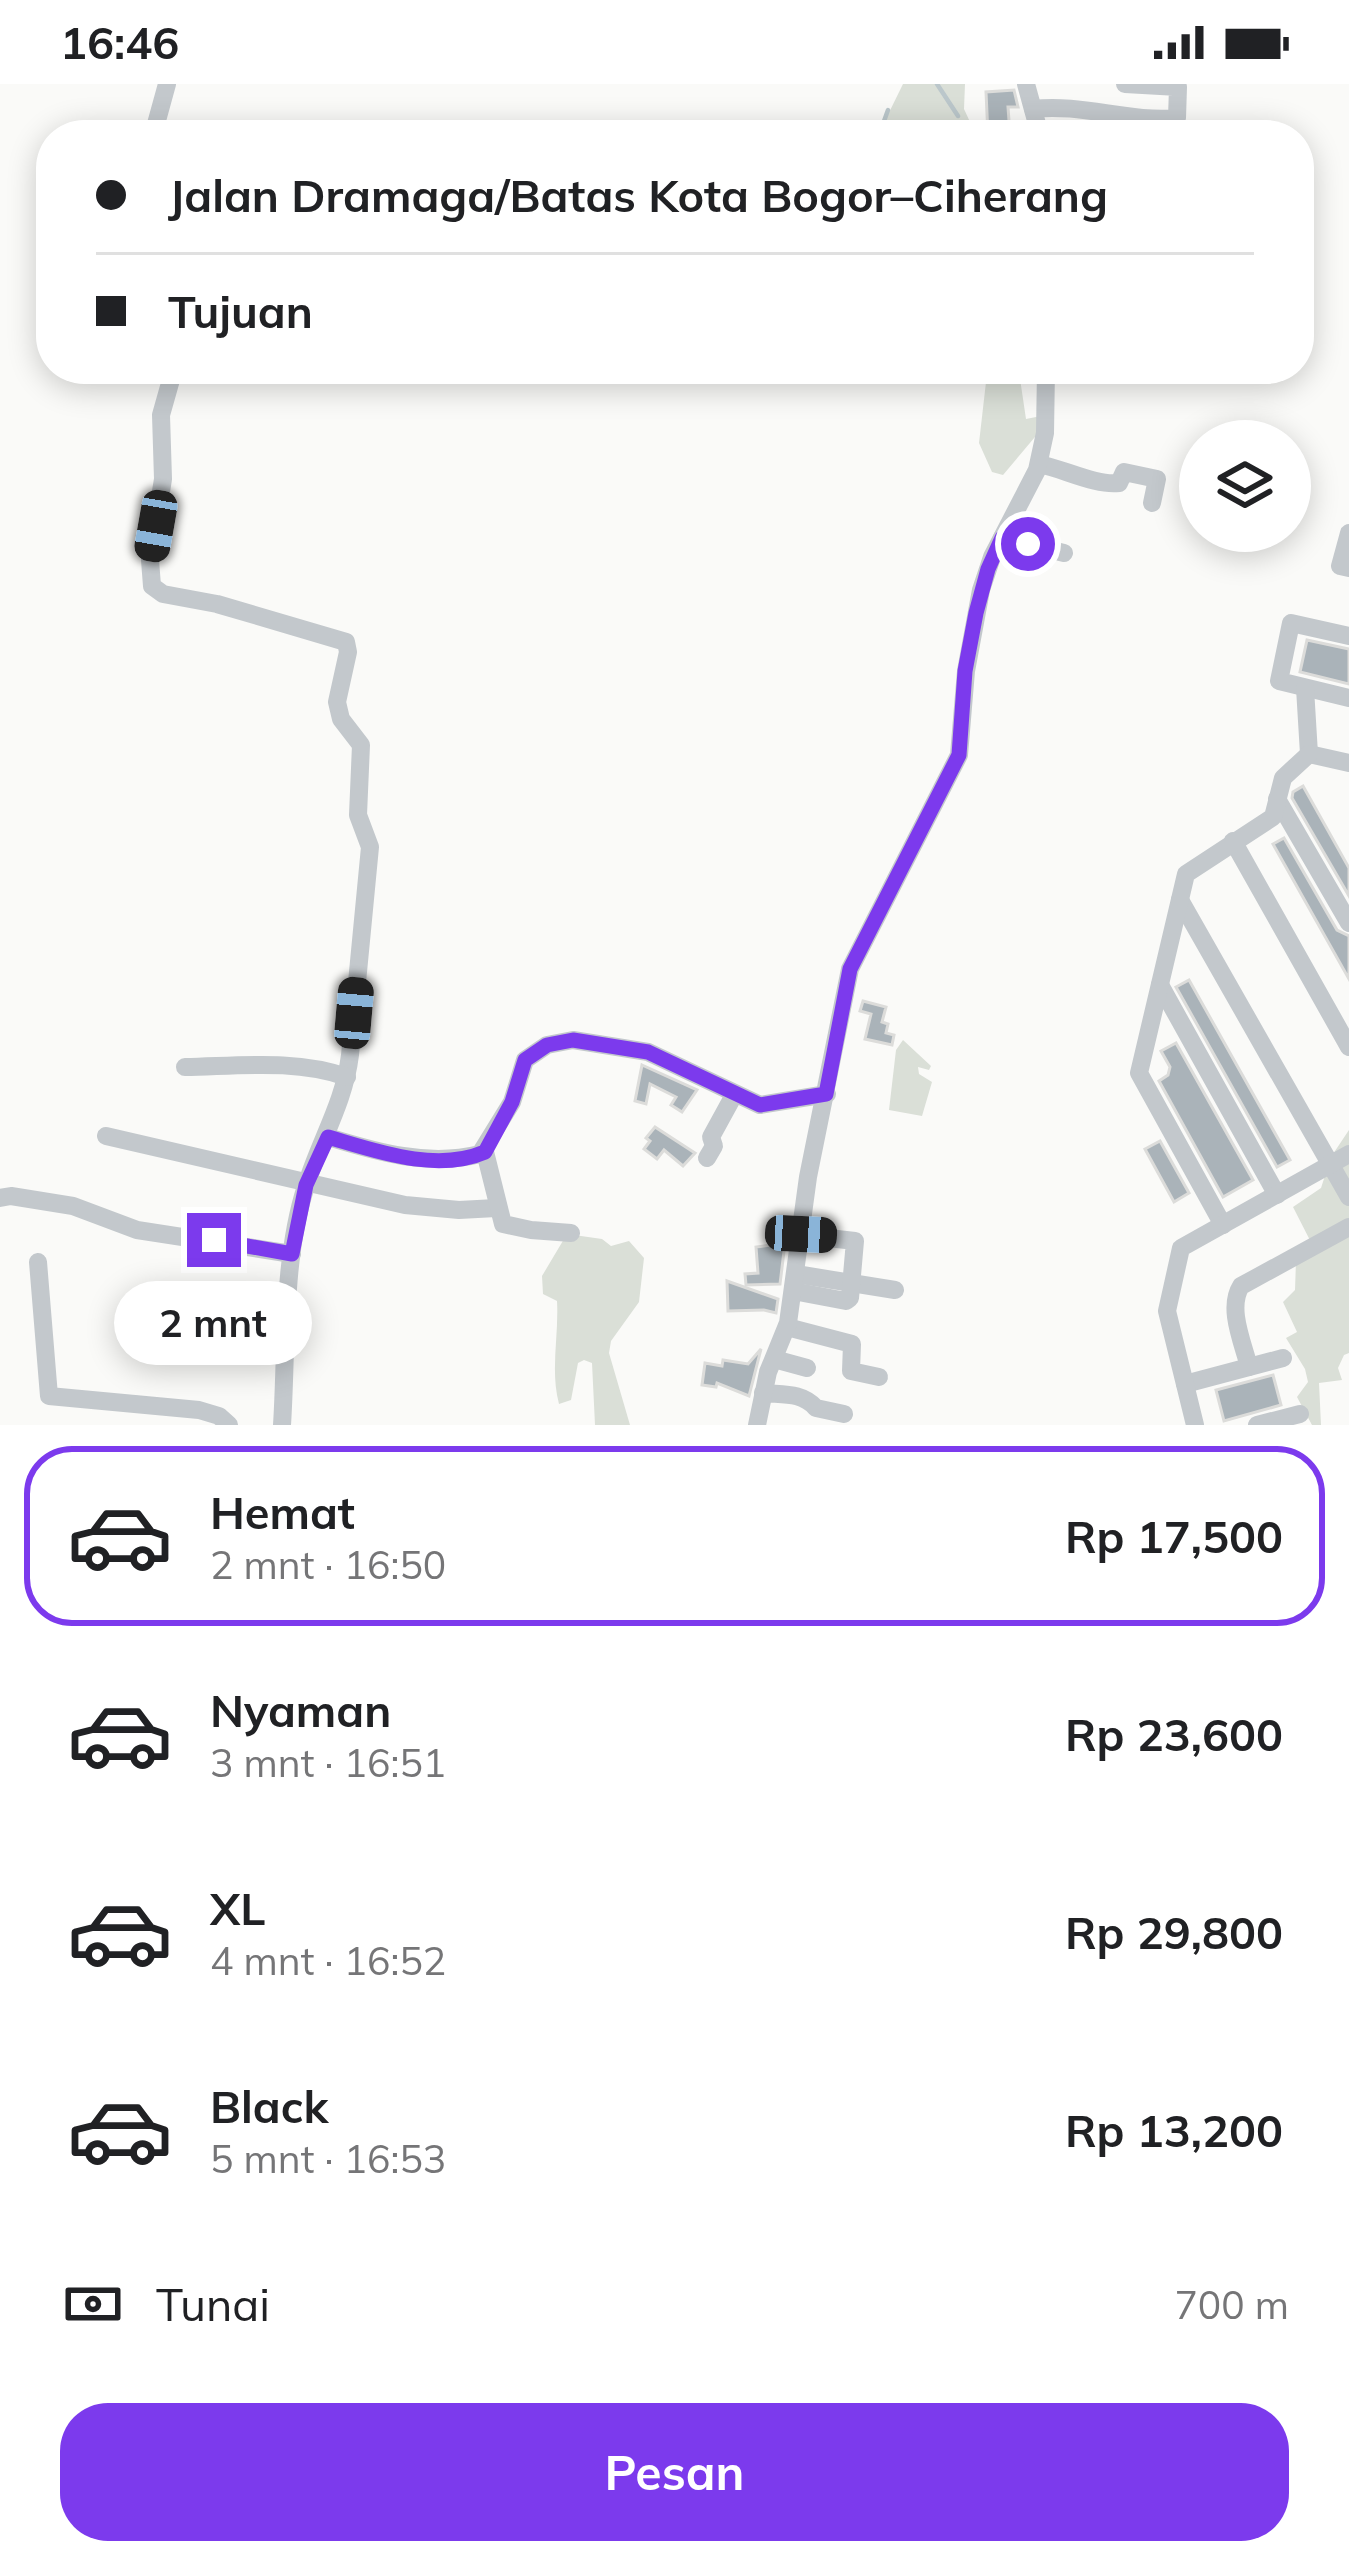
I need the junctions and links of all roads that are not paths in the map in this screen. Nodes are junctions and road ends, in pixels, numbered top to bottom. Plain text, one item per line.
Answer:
1 (166, 84) edge
2 (1026, 84) edge
3 (1124, 84) edge
4 (1033, 110) junction
5 (1119, 113) junction
6 (157, 120) edge
7 (1036, 120) edge
8 (170, 384) edge
9 (1046, 384) edge
10 (1039, 464) junction
11 (1152, 503) dead end
12 (1349, 533) edge
13 (1002, 538) junction
14 (1064, 553) dead end
15 (1349, 568) edge
16 (1349, 636) edge
17 (1306, 688) junction
18 (1349, 698) edge
19 (1309, 754) junction
20 (1349, 763) edge
21 (1277, 799) junction
22 (1233, 841) junction
23 (1180, 899) junction
24 (1349, 923) edge
25 (1160, 985) junction
26 (1349, 1047) edge
27 (185, 1067) dead end
28 (347, 1077) junction
29 (826, 1094) junction
30 (734, 1095) junction
31 (106, 1136) dead end
32 (328, 1137) junction
33 (485, 1152) junction
34 (1349, 1154) edge
35 (707, 1158) dead end
36 (1330, 1164) junction
37 (306, 1185) junction
38 (1276, 1195) junction
39 (1349, 1197) edge
40 (0, 1198) edge
41 (496, 1208) junction
42 (1223, 1225) junction
43 (1349, 1226) edge
44 (572, 1233) dead end
45 (801, 1234) junction
46 (292, 1254) junction
47 (38, 1262) dead end
48 (795, 1282) junction
49 (851, 1282) junction
50 (895, 1290) dead end
51 (787, 1327) junction
52 (1283, 1358) dead end
53 (774, 1359) junction
54 (1249, 1367) junction
55 (807, 1368) dead end
56 (879, 1377) dead end
57 (1185, 1384) junction
58 (763, 1393) junction
59 (844, 1414) dead end
60 (1300, 1414) dead end
61 (230, 1425) edge
62 (282, 1425) edge
63 (757, 1425) edge
64 (1196, 1425) edge
65 (1257, 1425) edge

1 - 6 street
2 - 4 street
3 - 5 street
3 - 5 street
4 - 5 street
4 - 7 street
8 - 28 street
9 - 10 street
10 - 11 street
10 - 13 street
12 - 15 street
13 - 14 street
13 - 29 street
16 - 17 street
17 - 18 street
17 - 19 street
19 - 20 street
19 - 21 street
21 - 22 street
21 - 24 street
22 - 23 street
22 - 26 street
23 - 25 street
23 - 36 street
25 - 38 street
25 - 42 street
27 - 28 street
28 - 32 street
29 - 30 street
29 - 45 street
30 - 33 street
30 - 35 street
31 - 37 street
32 - 33 street
32 - 37 street
33 - 41 street
34 - 36 street
36 - 38 street
36 - 39 street
37 - 41 street
37 - 46 street
38 - 42 street
40 - 46 street
41 - 44 street
42 - 57 street
43 - 54 street
45 - 48 street
45 - 49 street
46 - 62 street
47 - 61 street
48 - 49 street
48 - 51 street
49 - 50 street
51 - 53 street
51 - 56 street
52 - 54 street
53 - 55 street
53 - 58 street
54 - 57 street
57 - 64 street
58 - 59 street
58 - 63 street
60 - 65 street

